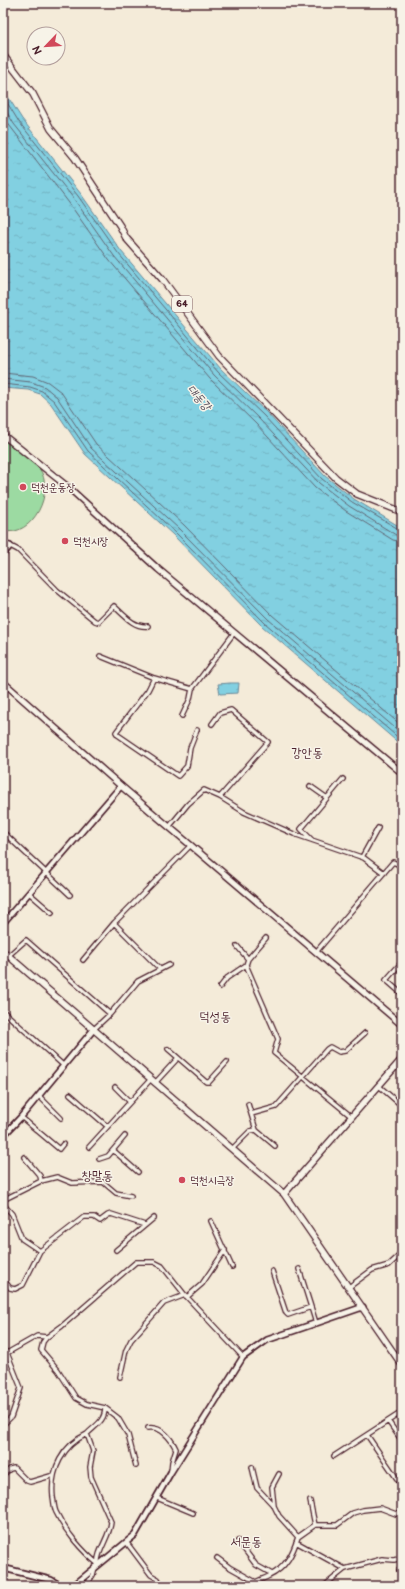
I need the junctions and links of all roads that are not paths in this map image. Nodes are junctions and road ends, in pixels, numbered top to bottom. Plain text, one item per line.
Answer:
1 (3, 55) edge
2 (3, 435) edge
3 (402, 512) edge
4 (3, 542) edge
5 (10, 546) junction
6 (3, 554) edge
7 (148, 626) dead end
8 (234, 634) junction
9 (100, 656) dead end
10 (154, 678) junction
11 (3, 682) edge
12 (192, 689) junction
13 (182, 716) dead end
14 (212, 724) dead end
15 (197, 730) dead end
16 (402, 773) edge
17 (343, 779) dead end
18 (121, 786) junction
19 (310, 786) dead end
20 (220, 797) junction
21 (327, 798) junction
22 (169, 827) junction
23 (378, 828) dead end
24 (3, 832) edge
25 (313, 841) junction
26 (191, 845) junction
27 (362, 857) junction
28 (402, 866) edge
29 (47, 871) junction
30 (384, 873) junction
31 (29, 893) junction
32 (70, 895) dead end
33 (52, 913) dead end
34 (3, 923) edge
35 (114, 923) junction
36 (266, 938) dead end
37 (236, 946) dead end
38 (3, 951) edge
39 (316, 952) junction
40 (8, 956) junction
41 (248, 959) junction
42 (83, 960) dead end
43 (402, 962) edge
44 (169, 965) dead end
45 (246, 965) junction
46 (159, 968) junction
47 (220, 987) dead end
48 (402, 994) edge
49 (3, 1011) edge
50 (110, 1014) junction
51 (402, 1025) edge
52 (94, 1029) junction
53 (365, 1032) dead end
54 (168, 1049) dead end
55 (178, 1058) junction
56 (402, 1060) edge
57 (227, 1062) dead end
58 (64, 1066) junction
59 (302, 1077) junction
60 (153, 1081) junction
61 (379, 1086) junction
62 (115, 1087) dead end
63 (70, 1094) dead end
64 (39, 1096) junction
65 (130, 1102) junction
66 (248, 1104) dead end
67 (402, 1106) edge
68 (251, 1114) junction
69 (21, 1117) junction
70 (352, 1117) junction
71 (61, 1118) dead end
72 (107, 1126) junction
73 (5, 1130) edge
74 (256, 1130) junction
75 (3, 1136) edge
76 (126, 1136) dead end
77 (63, 1144) dead end
78 (275, 1146) dead end
79 (89, 1147) dead end
80 (232, 1149) junction
81 (113, 1150) junction
82 (24, 1156) dead end
83 (99, 1159) dead end
84 (138, 1172) dead end
85 (41, 1181) junction
86 (284, 1194) junction
87 (131, 1196) dead end
88 (3, 1200) edge
89 (3, 1204) edge
90 (154, 1218) dead end
91 (211, 1221) dead end
92 (145, 1225) junction
93 (116, 1250) dead end
94 (225, 1250) junction
95 (40, 1251) junction
96 (402, 1253) edge
97 (232, 1267) dead end
98 (299, 1269) dead end
99 (272, 1271) dead end
100 (7, 1284) dead end
101 (349, 1287) junction
102 (186, 1296) junction
103 (311, 1307) junction
104 (363, 1307) junction
105 (316, 1323) junction
106 (47, 1337) junction
107 (3, 1349) edge
108 (7, 1353) junction
109 (243, 1357) junction
110 (402, 1365) edge
111 (120, 1377) dead end
112 (105, 1408) junction
113 (402, 1412) edge
114 (388, 1421) junction
115 (3, 1425) edge
116 (148, 1428) dead end
117 (87, 1434) junction
118 (367, 1435) junction
119 (402, 1442) edge
120 (334, 1456) dead end
121 (136, 1466) dead end
122 (252, 1467) dead end
123 (171, 1472) junction
124 (279, 1474) dead end
125 (3, 1475) edge
126 (54, 1475) junction
127 (402, 1486) edge
128 (157, 1498) junction
129 (310, 1501) dead end
130 (274, 1506) junction
131 (402, 1511) edge
132 (193, 1513) dead end
133 (315, 1525) junction
134 (298, 1538) junction
135 (238, 1541) dead end
136 (296, 1542) junction
137 (127, 1543) junction
138 (217, 1558) dead end
139 (402, 1558) edge
140 (96, 1566) junction
141 (3, 1568) edge
142 (345, 1569) junction
143 (272, 1574) junction
144 (254, 1581) junction
145 (61, 1586) edge
146 (73, 1586) edge
147 (86, 1586) edge
148 (162, 1586) edge
149 (250, 1586) edge
150 (324, 1586) edge

1 - 3 main road, 64
2 - 8 main road
4 - 5 street
5 - 6 street
5 - 7 street
8 - 12 street
8 - 16 main road
9 - 10 street
10 - 12 street
10 - 15 street
11 - 18 main road
12 - 13 street
14 - 20 street
17 - 21 street
18 - 22 main road
18 - 29 street
19 - 21 street
20 - 22 street
20 - 25 street
21 - 25 street
22 - 26 main road
23 - 27 street
24 - 29 street
25 - 27 street
26 - 35 street
26 - 39 main road
27 - 30 street
28 - 30 street
29 - 31 street
29 - 32 street
30 - 39 street
31 - 33 street
31 - 34 street
35 - 42 street
35 - 46 street
36 - 41 street
37 - 41 street
38 - 40 main road
39 - 51 main road
40 - 50 street
40 - 52 main road
41 - 45 street
43 - 48 street
44 - 46 street
45 - 47 street
45 - 59 street
46 - 50 street
49 - 58 street
50 - 52 street
52 - 58 street
52 - 60 main road
53 - 59 street
54 - 55 street
55 - 57 street
55 - 60 street
56 - 61 main road
58 - 64 street
59 - 68 street
59 - 70 street
60 - 65 street
60 - 80 main road
61 - 67 street
61 - 70 main road
62 - 65 street
63 - 72 street
64 - 69 street
64 - 71 street
65 - 72 street
66 - 68 street
68 - 74 street
69 - 73 street
69 - 77 street
70 - 86 main road
72 - 79 street
73 - 75 street
74 - 78 street
74 - 80 street
76 - 81 street
80 - 86 main road
81 - 83 street
81 - 84 street
82 - 85 street
85 - 87 street
85 - 88 street
86 - 101 main road
89 - 95 street
90 - 92 street
91 - 94 street
92 - 93 street
92 - 95 street
94 - 97 street
94 - 102 street
95 - 100 street
96 - 101 street
98 - 103 street
99 - 103 street
101 - 104 main road
102 - 106 street
102 - 109 street
102 - 111 street
103 - 105 street
104 - 105 street
104 - 110 main road
105 - 109 street
106 - 108 street
106 - 112 street
107 - 108 street
108 - 115 street
109 - 123 street
112 - 117 street
112 - 121 street
113 - 114 street
114 - 118 street
114 - 119 street
116 - 123 street
117 - 126 street
117 - 140 street
118 - 120 street
118 - 127 street
122 - 130 street
123 - 128 street
124 - 130 street
125 - 126 street
126 - 140 street
128 - 132 street
128 - 137 street
129 - 133 street
130 - 134 street
131 - 133 street
133 - 134 street
134 - 136 street
135 - 143 street
136 - 142 street
136 - 143 street
137 - 140 street
137 - 148 street
138 - 144 street
139 - 142 street
140 - 146 street
140 - 147 street
141 - 145 street
142 - 150 street
143 - 144 street
144 - 149 street

